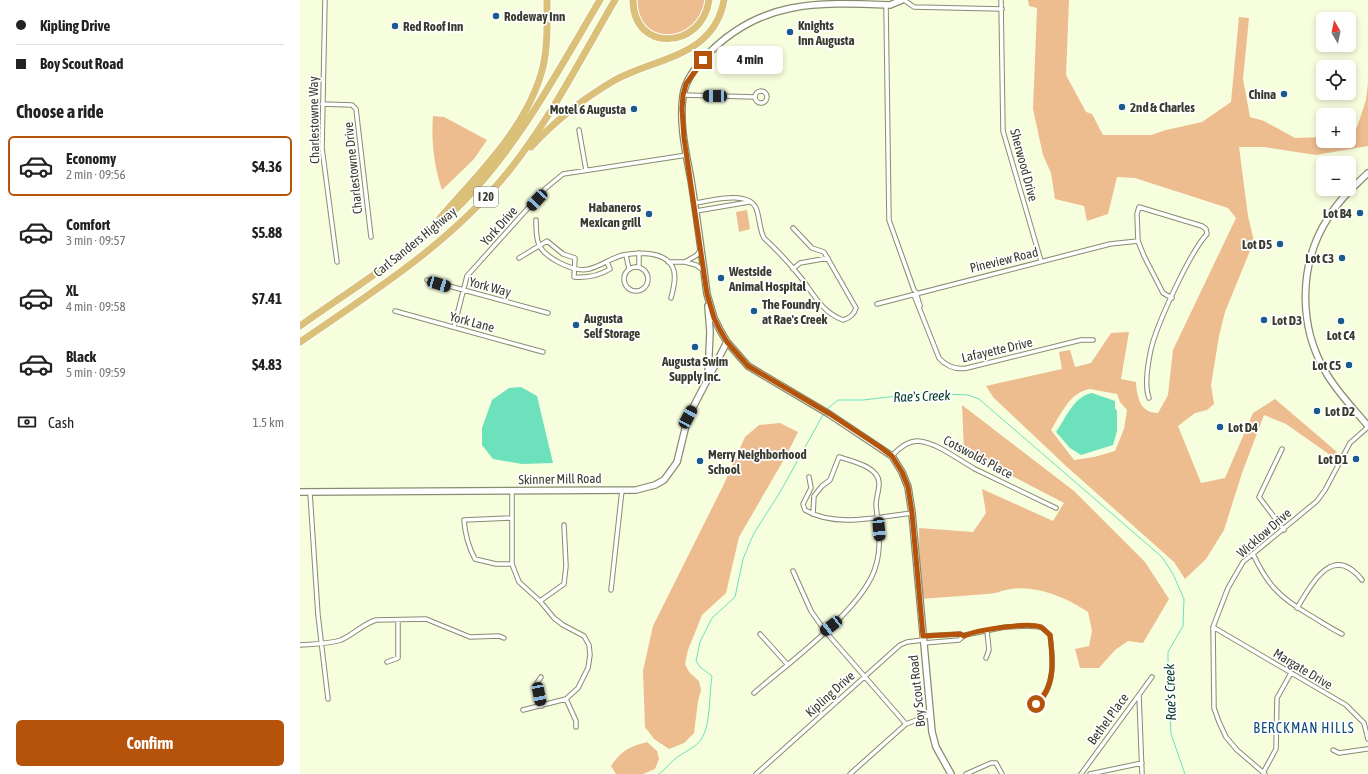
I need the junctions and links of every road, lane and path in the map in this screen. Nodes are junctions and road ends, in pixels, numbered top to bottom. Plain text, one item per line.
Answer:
1 (325, 0) edge
2 (547, 0) edge
3 (600, 0) edge
4 (615, 0) edge
5 (633, 0) edge
6 (709, 0) edge
7 (903, 0) edge
8 (1001, 0) edge
9 (723, 2) edge
10 (886, 5) junction
11 (1002, 9) junction
12 (683, 95) junction
13 (755, 97) dead end
14 (322, 104) junction
15 (579, 130) dead end
16 (687, 155) junction
17 (586, 170) junction
18 (508, 172) junction
19 (1368, 173) edge
20 (749, 202) junction
21 (694, 203) junction
22 (696, 211) junction
23 (536, 220) dead end
24 (793, 228) dead end
25 (371, 237) dead end
26 (424, 237) junction
27 (1138, 240) junction
28 (540, 245) junction
29 (701, 247) junction
30 (639, 253) junction
31 (626, 255) junction
32 (518, 258) dead end
33 (828, 258) junction
34 (1041, 261) junction
35 (337, 262) dead end
36 (607, 262) junction
37 (668, 262) junction
38 (685, 262) junction
39 (639, 267) junction
40 (575, 268) junction
41 (629, 269) junction
42 (793, 269) junction
43 (704, 273) junction
44 (427, 280) dead end
45 (463, 291) junction
46 (707, 294) junction
47 (916, 295) junction
48 (671, 298) dead end
49 (1172, 298) junction
50 (877, 304) dead end
51 (396, 311) dead end
52 (548, 313) dead end
53 (300, 326) edge
54 (454, 327) junction
55 (1093, 340) dead end
56 (300, 342) edge
57 (727, 342) junction
58 (543, 352) dead end
59 (708, 376) junction
60 (1149, 398) dead end
61 (1368, 426) edge
62 (1282, 450) dead end
63 (892, 456) junction
64 (809, 476) dead end
65 (622, 490) junction
66 (512, 491) junction
67 (300, 492) edge
68 (310, 493) junction
69 (1056, 508) dead end
70 (912, 513) junction
71 (813, 514) junction
72 (878, 517) junction
73 (512, 518) junction
74 (564, 525) dead end
75 (1284, 530) junction
76 (1253, 554) junction
77 (512, 564) junction
78 (793, 570) dead end
79 (1362, 580) dead end
80 (611, 590) dead end
81 (540, 601) junction
82 (1297, 608) junction
83 (398, 620) junction
84 (1213, 627) junction
85 (825, 631) junction
86 (987, 631) junction
87 (760, 634) dead end
88 (1342, 634) dead end
89 (964, 636) junction
90 (504, 638) dead end
91 (923, 640) junction
92 (323, 642) junction
93 (300, 645) edge
94 (986, 658) dead end
95 (387, 662) dead end
96 (787, 664) junction
97 (1291, 673) junction
98 (866, 676) junction
99 (541, 677) dead end
100 (1152, 677) dead end
101 (754, 693) dead end
102 (1139, 695) junction
103 (328, 699) dead end
104 (566, 699) junction
105 (1036, 704) dead end
106 (542, 706) junction
107 (523, 710) dead end
108 (930, 715) junction
109 (906, 724) junction
110 (576, 727) dead end
111 (1368, 739) edge
112 (1368, 749) edge
113 (1333, 750) dead end
114 (1142, 763) junction
115 (756, 774) edge
116 (850, 774) edge
117 (951, 774) edge
118 (966, 774) edge
119 (1002, 774) edge
120 (1081, 774) edge
121 (1090, 774) edge
122 (1142, 774) edge
123 (1264, 774) edge

1 - 14 street, Charlestowne Way
2 - 26 highway
3 - 26 highway, Carl Sanders Highway / I 20
4 - 18 highway, Carl Sanders Highway / I 20
5 - 6 highway
7 - 10 street, Boy Scout Road
7 - 11 street
8 - 11 street, Sherwood Drive
9 - 18 highway
10 - 12 street, Boy Scout Road
10 - 47 street
11 - 34 street, Sherwood Drive
12 - 13 street
12 - 16 street, Boy Scout Road
14 - 25 street, Charlestowne Drive
14 - 35 street, Charlestowne Way
15 - 17 street
16 - 17 street, York Drive
16 - 21 street, Boy Scout Road
17 - 45 street, York Drive
18 - 56 highway, Carl Sanders Highway / I 20
19 - 61 street
20 - 21 street
20 - 22 street
20 - 42 street
21 - 22 street, Boy Scout Road
22 - 29 street, Boy Scout Road
23 - 28 street
24 - 33 street
26 - 53 highway, Carl Sanders Highway / I 20
27 - 34 street, Pineview Road
27 - 49 street
27 - 49 street
28 - 32 street
28 - 40 street
28 - 40 street
29 - 38 street
29 - 43 street, Boy Scout Road
30 - 31 street
30 - 37 street
30 - 39 street
31 - 36 street
31 - 41 street
33 - 42 street
33 - 42 street
34 - 47 street, Pineview Road
36 - 40 street
36 - 40 street
37 - 38 street
37 - 48 street
38 - 43 street
39 - 41 street
39 - 41 street
43 - 46 street, Boy Scout Road
44 - 45 street, York Way
45 - 52 street, York Way
45 - 54 street, York Drive
46 - 57 street, Boy Scout Road
46 - 59 street
47 - 50 street, Pineview Road
47 - 55 street, Lafayette Drive
49 - 60 street
51 - 54 street, York Lane
54 - 58 street, York Lane
57 - 59 street, Skinner Mill Road
57 - 63 street, Boy Scout Road
59 - 65 street, Skinner Mill Road
61 - 75 street, Wicklow Drive
62 - 75 street
63 - 69 street, Cotswolds Place
63 - 70 street, Boy Scout Road
64 - 71 street
65 - 66 street, Skinner Mill Road
65 - 80 street
66 - 68 street, Skinner Mill Road
66 - 73 street
67 - 68 street, Skinner Mill Road
68 - 92 street
70 - 72 street
70 - 91 street, Boy Scout Road
71 - 72 street
71 - 72 street
72 - 85 street
73 - 77 street
73 - 77 street
74 - 81 street
75 - 76 street, Wicklow Drive
76 - 82 street
76 - 84 street, Wicklow Drive
77 - 81 street
78 - 85 street
79 - 82 street
81 - 104 street
82 - 88 street
83 - 90 street
83 - 92 street
83 - 95 street
84 - 97 street, Margate Drive
84 - 123 street, Wicklow Drive
85 - 96 street
85 - 98 street
86 - 89 street, Kipling Drive
86 - 94 street
86 - 105 street, Kipling Drive
87 - 96 street
89 - 91 street, Kipling Drive
89 - 91 street, Kipling Drive
91 - 98 street, Kipling Drive
91 - 108 street, Boy Scout Road
92 - 93 street
92 - 103 street
96 - 101 street
97 - 111 street, Margate Drive
97 - 123 street
98 - 109 street
98 - 115 street, Kipling Drive
99 - 106 street
100 - 102 street, Bethel Place
102 - 114 street
102 - 120 street, Bethel Place
104 - 106 street
104 - 110 street
106 - 107 street
108 - 109 street
108 - 117 street, Boy Scout Road
109 - 116 street
112 - 113 street
114 - 121 street
114 - 122 street
118 - 119 street

